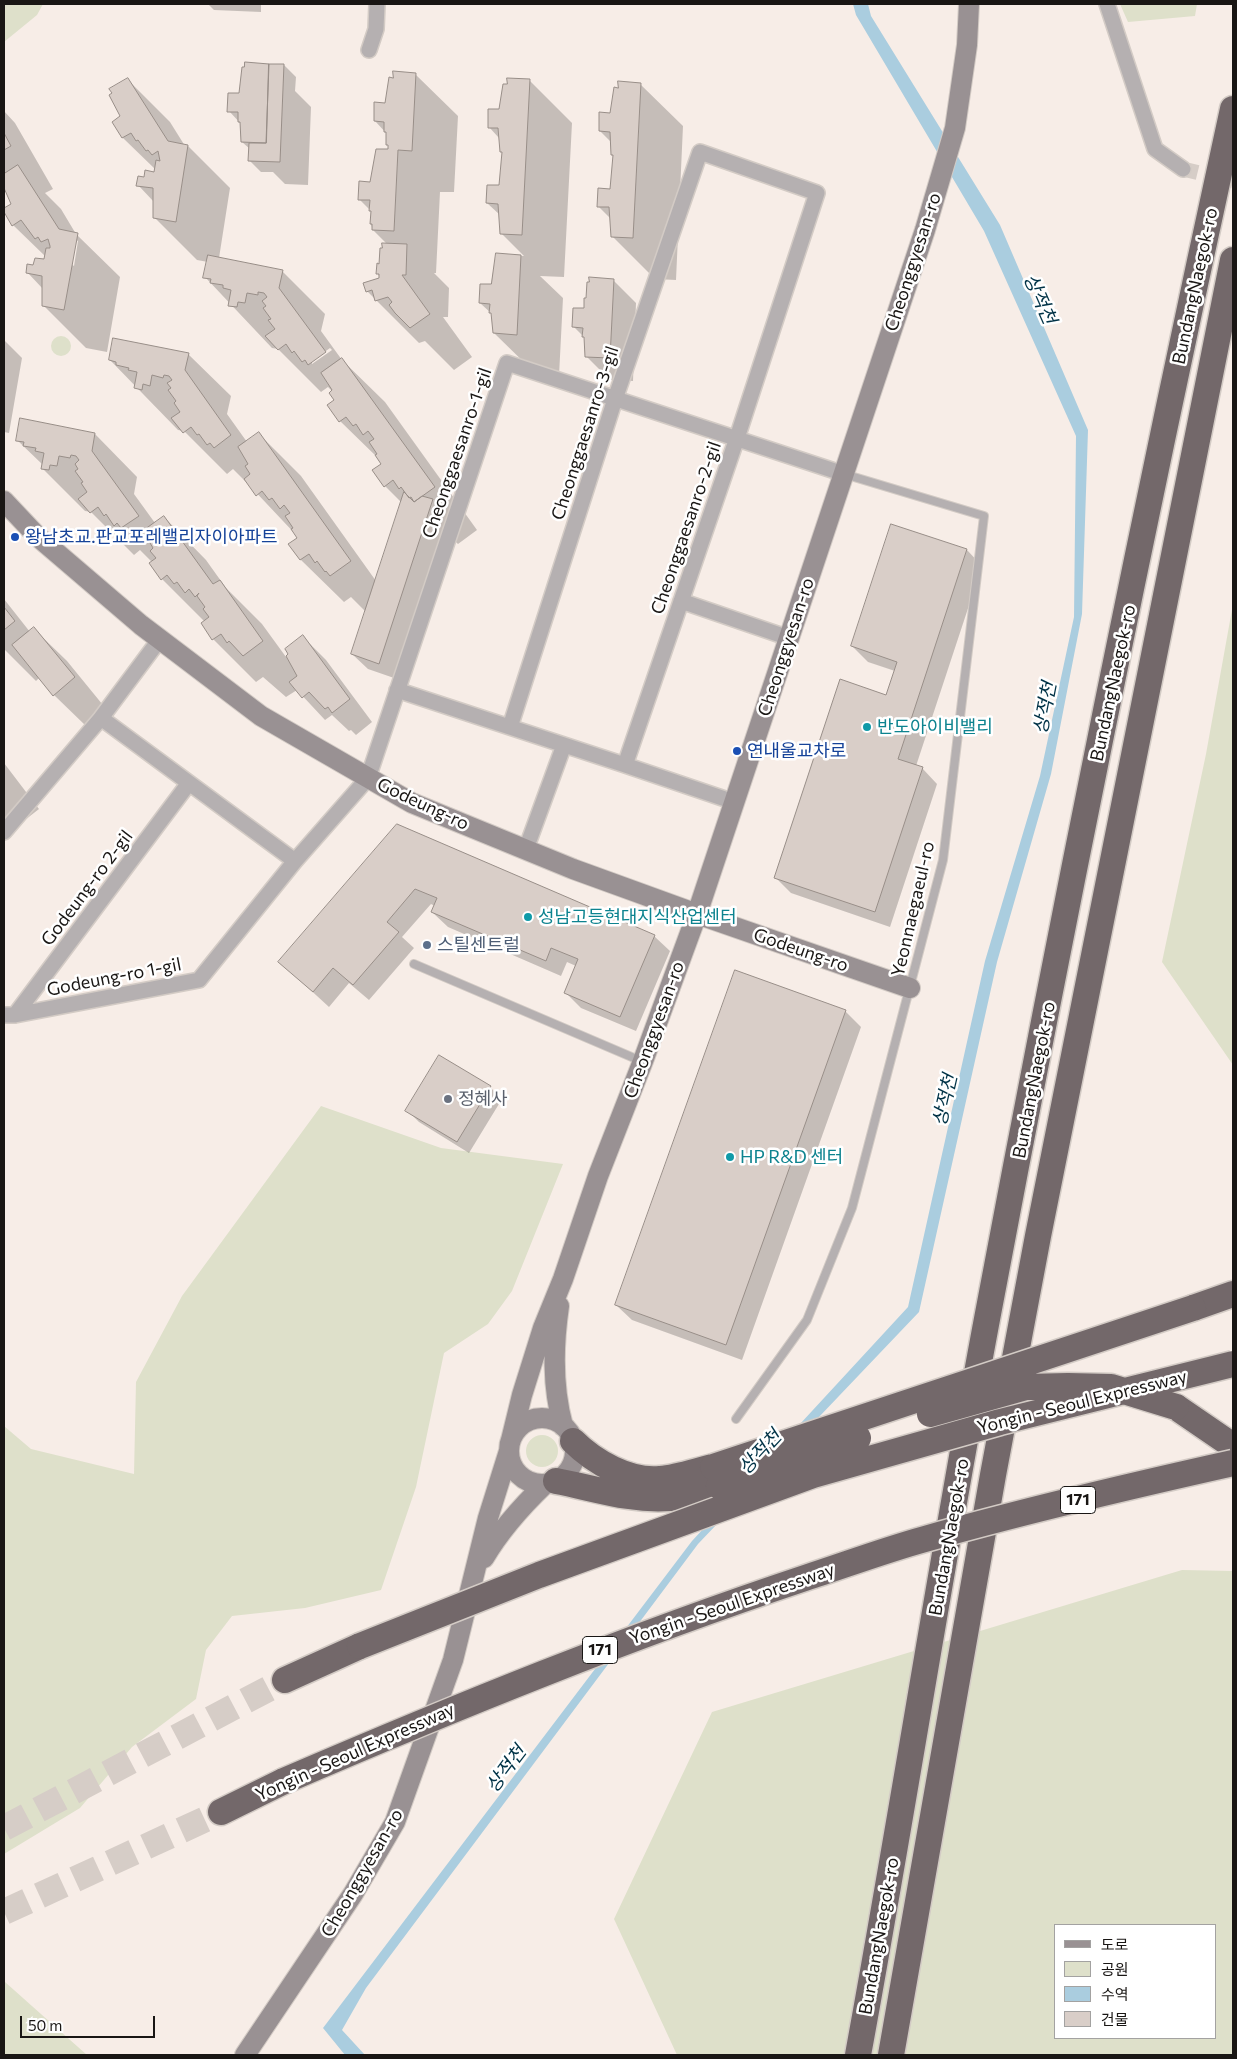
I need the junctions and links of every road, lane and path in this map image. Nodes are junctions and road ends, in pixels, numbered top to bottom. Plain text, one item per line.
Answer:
1 (377, 4) edge
2 (969, 4) edge
3 (1108, 4) edge
4 (370, 50) dead end
5 (1233, 109) edge
6 (700, 152) joint
7 (1183, 168) tunnel mouth
8 (1233, 260) edge
9 (615, 399) junction
10 (736, 438) junction
11 (844, 474) junction
12 (4, 501) edge
13 (681, 601) junction
14 (789, 638) junction
15 (160, 639) junction
16 (397, 690) junction
17 (101, 718) junction
18 (510, 727) junction
19 (564, 745) junction
20 (625, 765) junction
21 (368, 778) junction
22 (189, 783) junction
23 (734, 802) junction
24 (4, 832) edge
25 (526, 849) junction
26 (296, 861) junction
27 (697, 914) junction
28 (414, 964) dead end
29 (910, 988) junction
30 (9, 1015) edge
31 (643, 1061) junction
32 (563, 1279) junction
33 (1233, 1294) edge
34 (1233, 1364) edge
35 (736, 1419) dead end
36 (568, 1434) junction
37 (510, 1445) junction
38 (1233, 1446) edge
39 (1233, 1463) edge
40 (716, 1476) junction
41 (551, 1482) junction
42 (471, 1587) junction
43 (285, 1680) tunnel mouth
44 (221, 1812) tunnel mouth
45 (245, 2055) edge
46 (858, 2055) edge
47 (892, 2055) edge

1 - 4 street
2 - 11 main road, Cheonggyesan-ro
3 - 7 street
5 - 46 highway, BundangNaegok-ro
6 - 9 street, Cheonggaesanro-3-gil
6 - 10 street, Cheonggaesanro-2-gil
8 - 47 highway, BundangNaegok-ro
9 - 10 street, Cheonggaesanro-1-gil
9 - 16 street, Cheonggaesanro-1-gil
9 - 18 street, Cheonggaesanro-3-gil
10 - 11 street, Cheonggaesanro-1-gil
10 - 13 street, Cheonggaesanro-2-gil
11 - 14 main road, Cheonggyesan-ro
11 - 29 lane, Yeonnaegaeul-ro
12 - 15 main road, Godeung-ro
13 - 14 street
13 - 20 street, Cheonggaesanro-2-gil
14 - 23 main road, Cheonggyesan-ro
15 - 17 street
15 - 21 main road, Godeung-ro
16 - 18 street
16 - 21 street, Cheonggaesanro-1-gil
17 - 22 street
17 - 24 street
18 - 19 street
19 - 20 street
19 - 25 street
20 - 23 street
21 - 25 main road, Godeung-ro
21 - 26 street, Godeung-ro 1-gil
22 - 26 street
22 - 30 street, Godeung-ro 2-gil
23 - 27 main road, Cheonggyesan-ro
25 - 27 main road, Godeung-ro
26 - 30 street, Godeung-ro 1-gil
27 - 29 main road, Godeung-ro
27 - 31 main road, Cheonggyesan-ro
28 - 31 lane
29 - 35 lane, Yeonnaegaeul-ro
31 - 32 main road, Cheonggyesan-ro
32 - 36 main road, Cheonggyesan-ro
32 - 37 main road, Cheonggyesan-ro
33 - 40 highway, bridge
34 - 43 highway, Yongin - Seoul Expressway, bridge
36 - 37 main road
36 - 40 highway
36 - 41 main road
37 - 41 main road
37 - 42 main road, Cheonggyesan-ro
38 - 40 highway, bridge
39 - 44 highway, Yongin - Seoul Expressway / 171, bridge
40 - 41 highway
41 - 42 main road, Cheonggyesan-ro
42 - 45 main road, Cheonggyesan-ro

